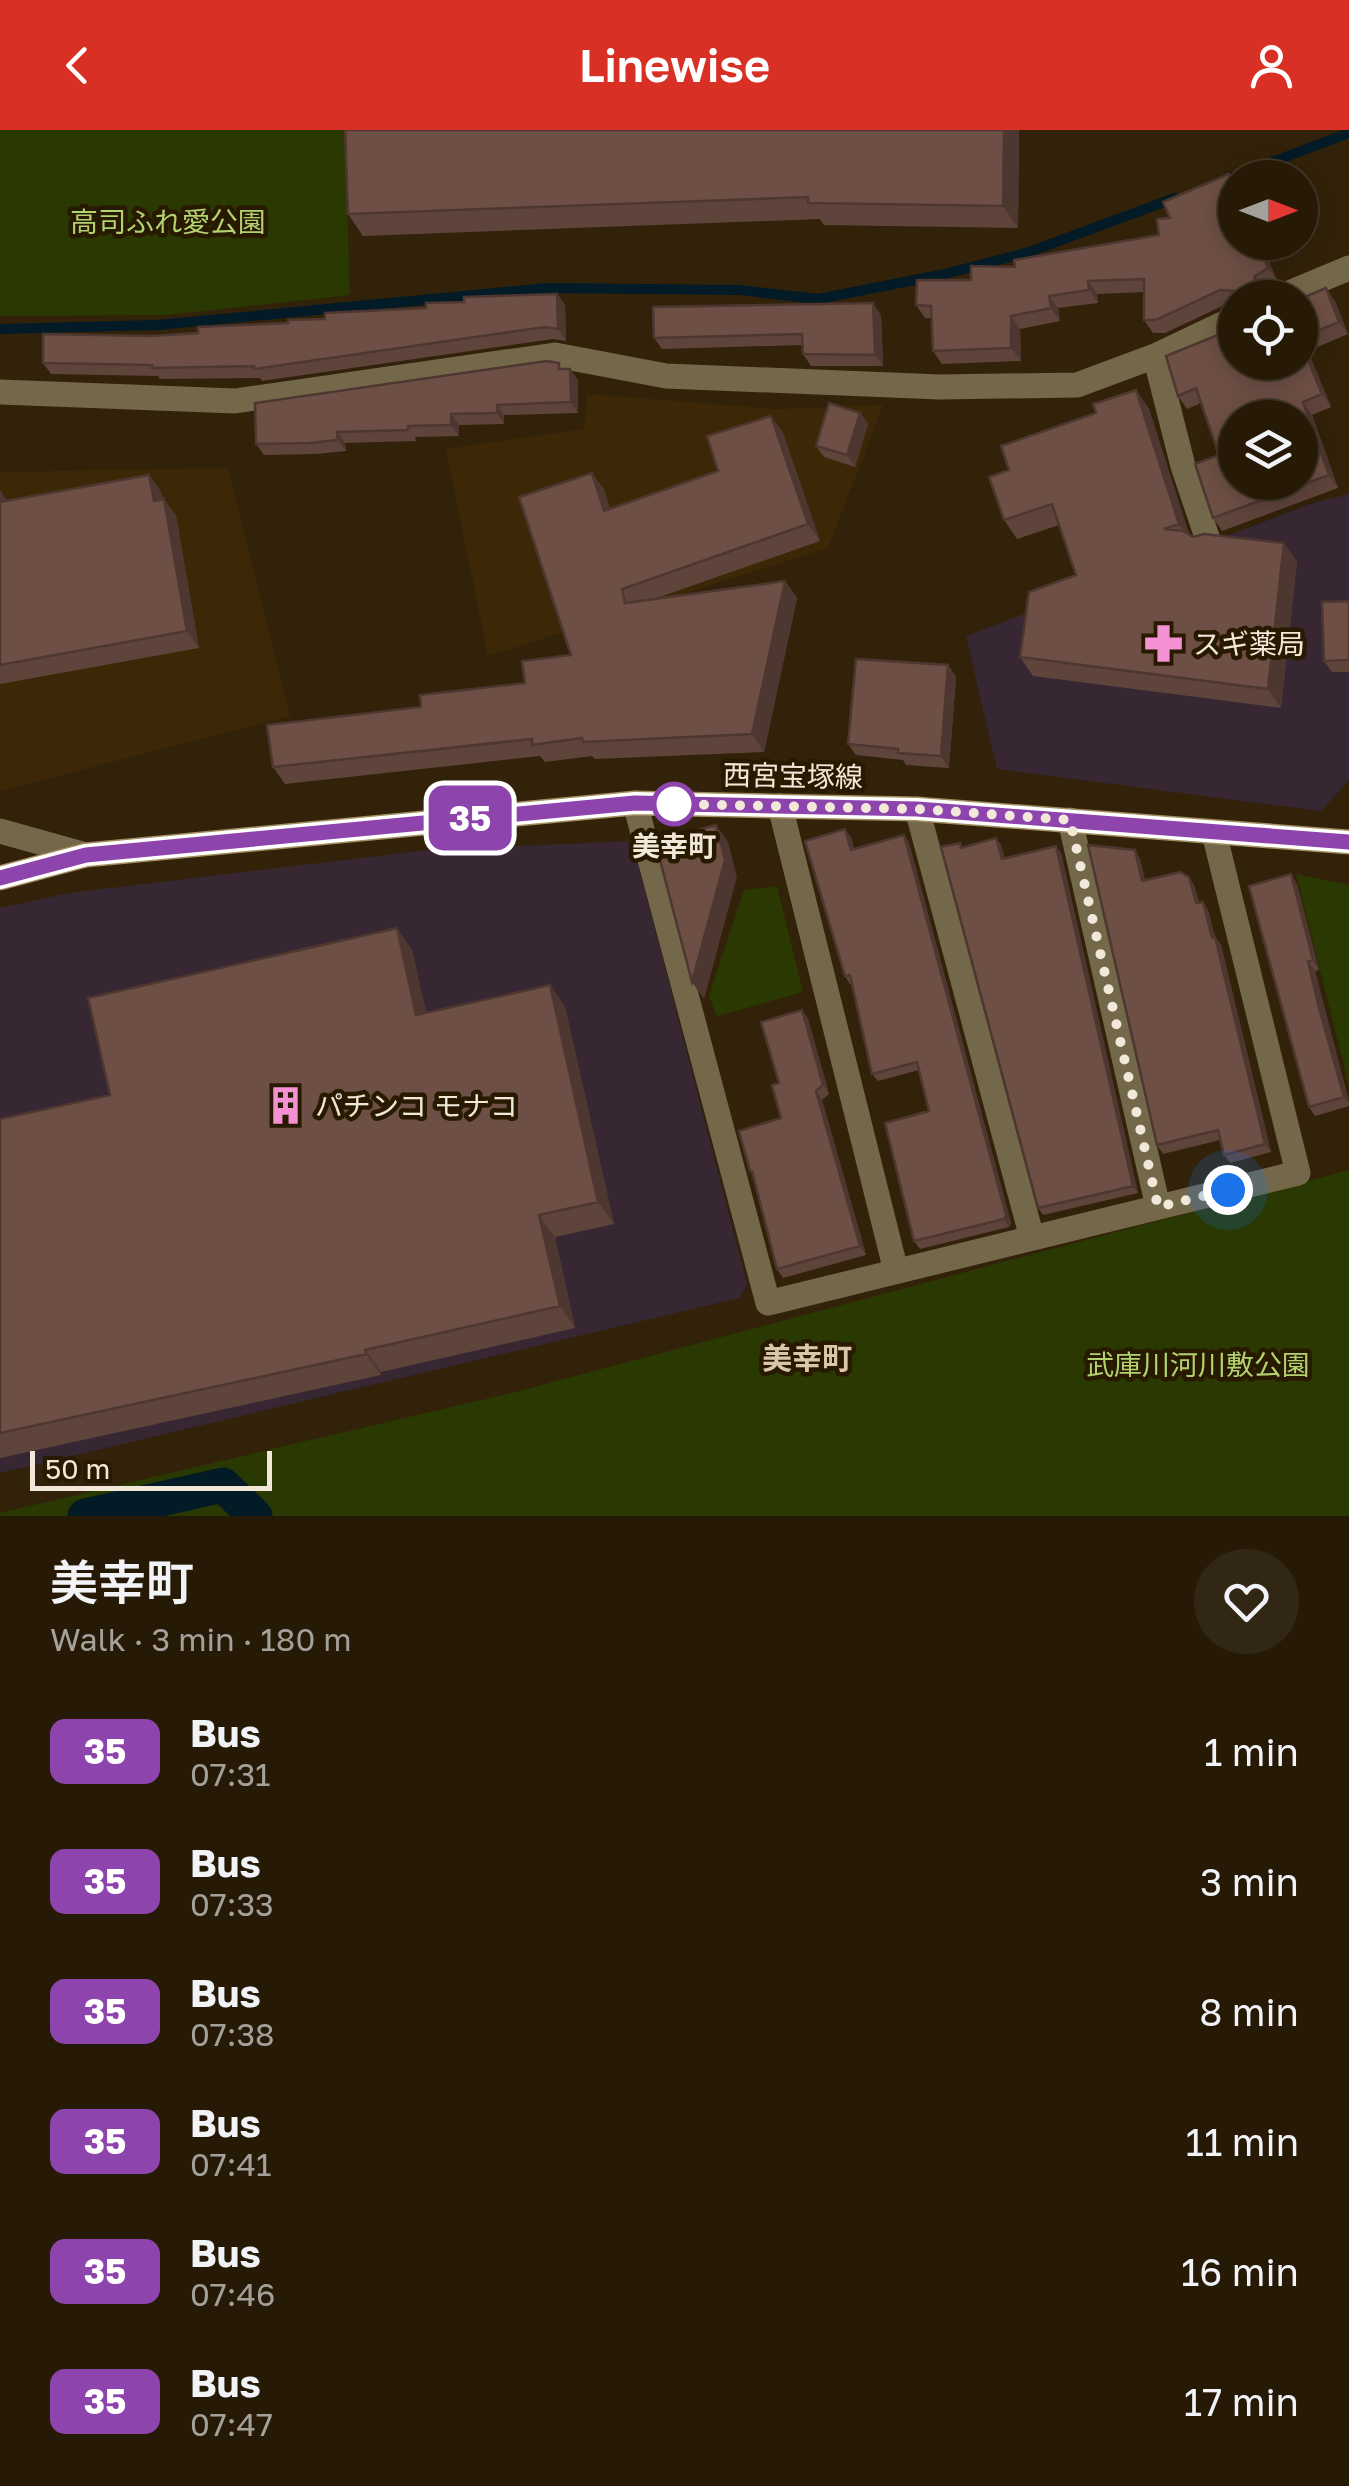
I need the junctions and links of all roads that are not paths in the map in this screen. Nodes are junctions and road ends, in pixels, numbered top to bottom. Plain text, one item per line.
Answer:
1 (1349, 268) edge
2 (1318, 281) edge
3 (1218, 326) edge
4 (1156, 356) junction
5 (0, 392) edge
6 (1208, 540) edge
7 (635, 803) junction
8 (780, 806) junction
9 (917, 809) junction
10 (1070, 820) junction
11 (0, 831) edge
12 (1214, 834) junction
13 (1349, 842) edge
14 (86, 855) junction
15 (0, 878) edge
16 (1158, 1207) junction
17 (1032, 1238) junction
18 (896, 1271) junction

1 - 2 street
3 - 4 street
4 - 5 street
4 - 6 street
7 - 8 main road, 西宮宝塚線
7 - 14 main road, 西宮宝塚線
7 - 18 street
8 - 9 main road, 西宮宝塚線
8 - 18 street
9 - 10 main road, 西宮宝塚線
9 - 17 street
10 - 12 main road, 西宮宝塚線
10 - 16 street
11 - 14 street
12 - 13 main road, 西宮宝塚線
12 - 16 street
14 - 15 main road, 西宮宝塚線
16 - 17 street
17 - 18 street

